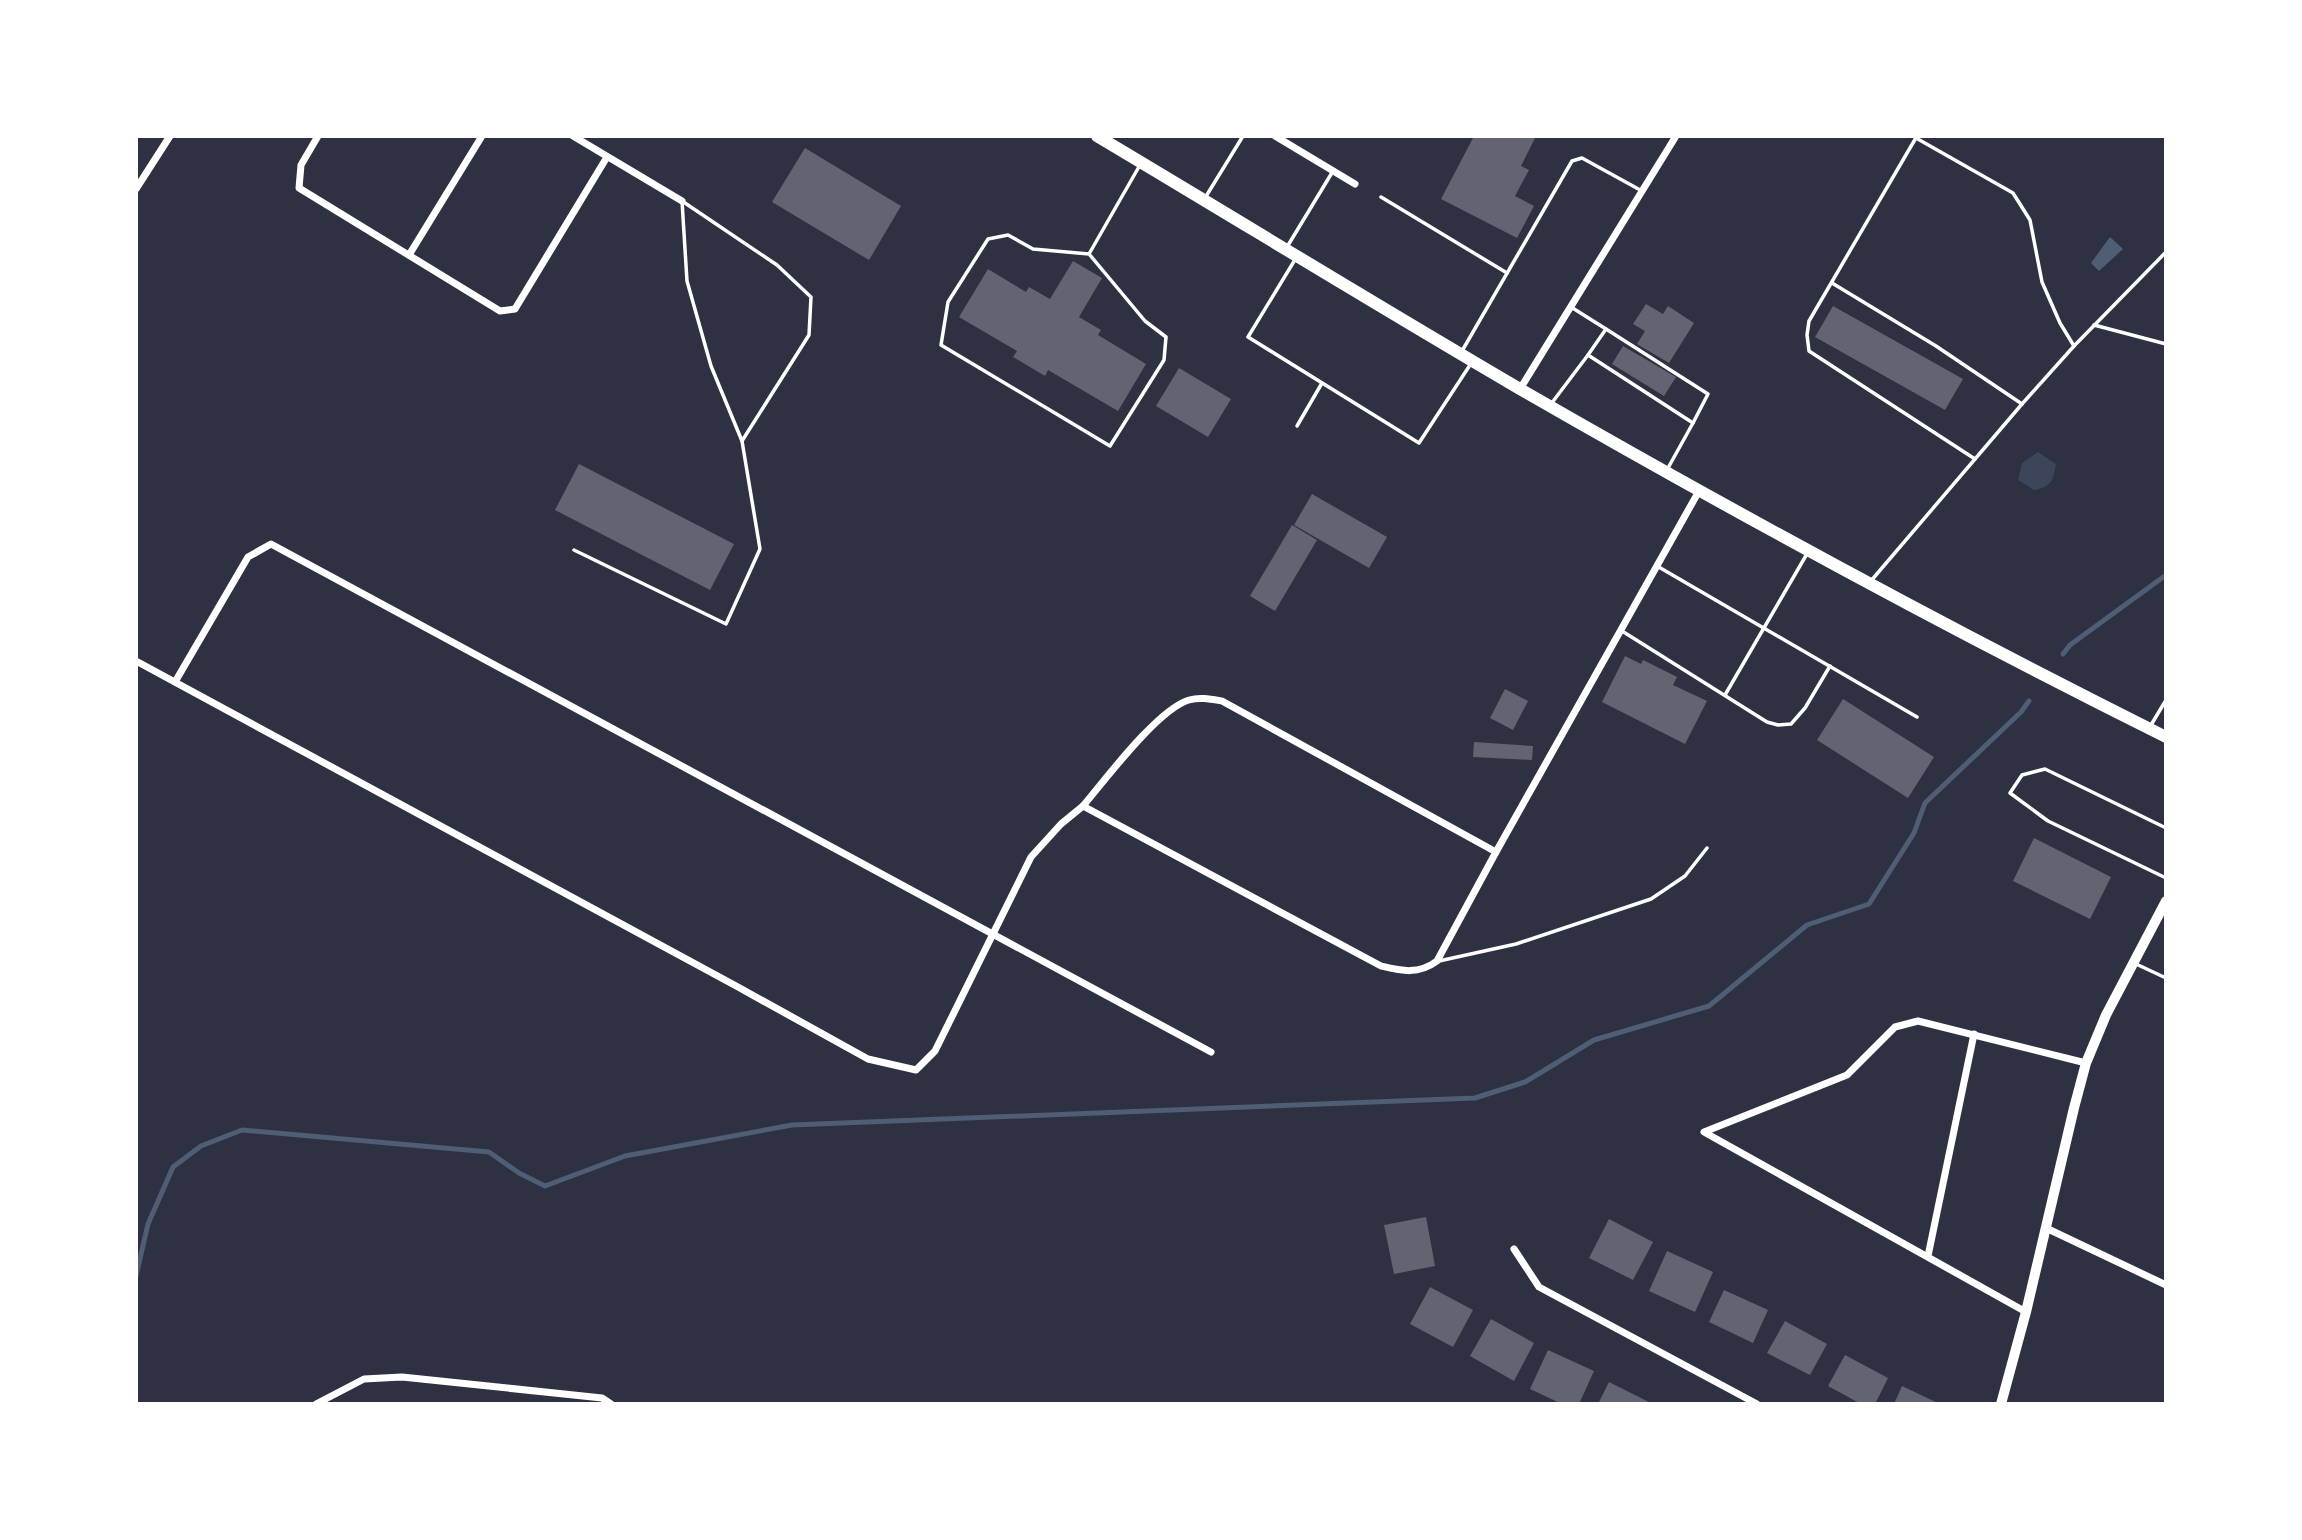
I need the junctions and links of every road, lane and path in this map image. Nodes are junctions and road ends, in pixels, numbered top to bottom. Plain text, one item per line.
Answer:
1 (170, 136) edge
2 (318, 136) edge
3 (482, 136) edge
4 (573, 136) edge
5 (1097, 136) edge
6 (1243, 136) edge
7 (1275, 136) edge
8 (1676, 136) edge
9 (1916, 137) edge
10 (607, 157) junction
11 (1141, 163) junction
12 (1332, 171) junction
13 (1355, 184) dead end
14 (136, 189) edge
15 (1643, 191) junction
16 (1381, 197) dead end
17 (1204, 200) junction
18 (682, 201) junction
19 (1286, 249) junction
20 (2165, 252) edge
21 (1089, 254) junction
22 (409, 256) junction
23 (1297, 256) junction
24 (1507, 273) junction
25 (1832, 283) junction
26 (1571, 307) junction
27 (2094, 325) junction
28 (1606, 329) junction
29 (2165, 344) edge
30 (2074, 346) junction
31 (1461, 353) junction
32 (1588, 355) junction
33 (1473, 360) junction
34 (1322, 383) junction
35 (1520, 388) junction
36 (2022, 404) junction
37 (1550, 405) junction
38 (1693, 423) junction
39 (1297, 426) dead end
40 (742, 441) junction
41 (1975, 459) junction
42 (1666, 472) junction
43 (1699, 491) junction
44 (574, 550) dead end
45 (1809, 550) junction
46 (1657, 566) junction
47 (1869, 583) junction
48 (1763, 627) junction
49 (1621, 630) junction
50 (136, 661) edge
51 (1830, 666) junction
52 (175, 682) junction
53 (1725, 695) junction
54 (2165, 700) edge
55 (1917, 717) dead end
56 (2149, 729) junction
57 (2165, 737) edge
58 (1083, 806) junction
59 (2165, 828) edge
60 (1707, 848) dead end
61 (1496, 852) junction
62 (2165, 878) edge
63 (2165, 901) edge
64 (992, 935) junction
65 (1437, 961) junction
66 (2133, 962) junction
67 (2165, 978) edge
68 (1974, 1034) junction
69 (1211, 1052) dead end
70 (2086, 1063) junction
71 (2046, 1227) junction
72 (1514, 1249) dead end
73 (1928, 1256) junction
74 (2165, 1285) edge
75 (2026, 1312) junction
76 (316, 1404) edge
77 (611, 1404) edge
78 (1757, 1404) edge
79 (2001, 1404) edge

1 - 14 street
2 - 22 street
3 - 22 street
4 - 10 street
5 - 11 main road
6 - 17 lane
7 - 12 street
8 - 15 street
9 - 25 lane
9 - 30 lane
10 - 18 street
10 - 22 street
11 - 17 main road
11 - 21 lane
12 - 13 street
12 - 19 lane
15 - 24 lane
15 - 26 street
16 - 24 lane
17 - 19 main road
18 - 40 lane
18 - 40 lane
19 - 23 main road
20 - 27 lane
21 - 21 lane
23 - 31 main road
23 - 34 lane
24 - 31 lane
25 - 36 lane
25 - 41 lane
26 - 28 lane
26 - 35 street
27 - 29 lane
27 - 30 lane
28 - 32 lane
28 - 38 lane
30 - 36 lane
31 - 33 main road
32 - 37 lane
32 - 38 lane
33 - 34 lane
33 - 35 main road
34 - 39 lane
35 - 37 main road
36 - 41 lane
37 - 42 main road
38 - 42 lane
40 - 44 lane
41 - 47 lane
42 - 43 main road
43 - 45 main road
43 - 46 street
45 - 47 main road
45 - 48 lane
46 - 48 lane
46 - 49 street
47 - 56 main road
48 - 51 lane
48 - 53 lane
49 - 53 lane
49 - 61 street
50 - 52 street
51 - 53 lane
51 - 55 lane
52 - 64 street
52 - 64 street
54 - 56 lane
56 - 57 main road
58 - 61 street
58 - 64 street
58 - 65 street
59 - 62 lane
60 - 65 lane
61 - 65 street
63 - 66 street
64 - 69 street
66 - 67 lane
66 - 70 street
68 - 70 street
68 - 73 street
68 - 73 street
70 - 71 street
71 - 74 street
71 - 75 street
72 - 78 street
73 - 75 street
75 - 79 street
76 - 77 street

